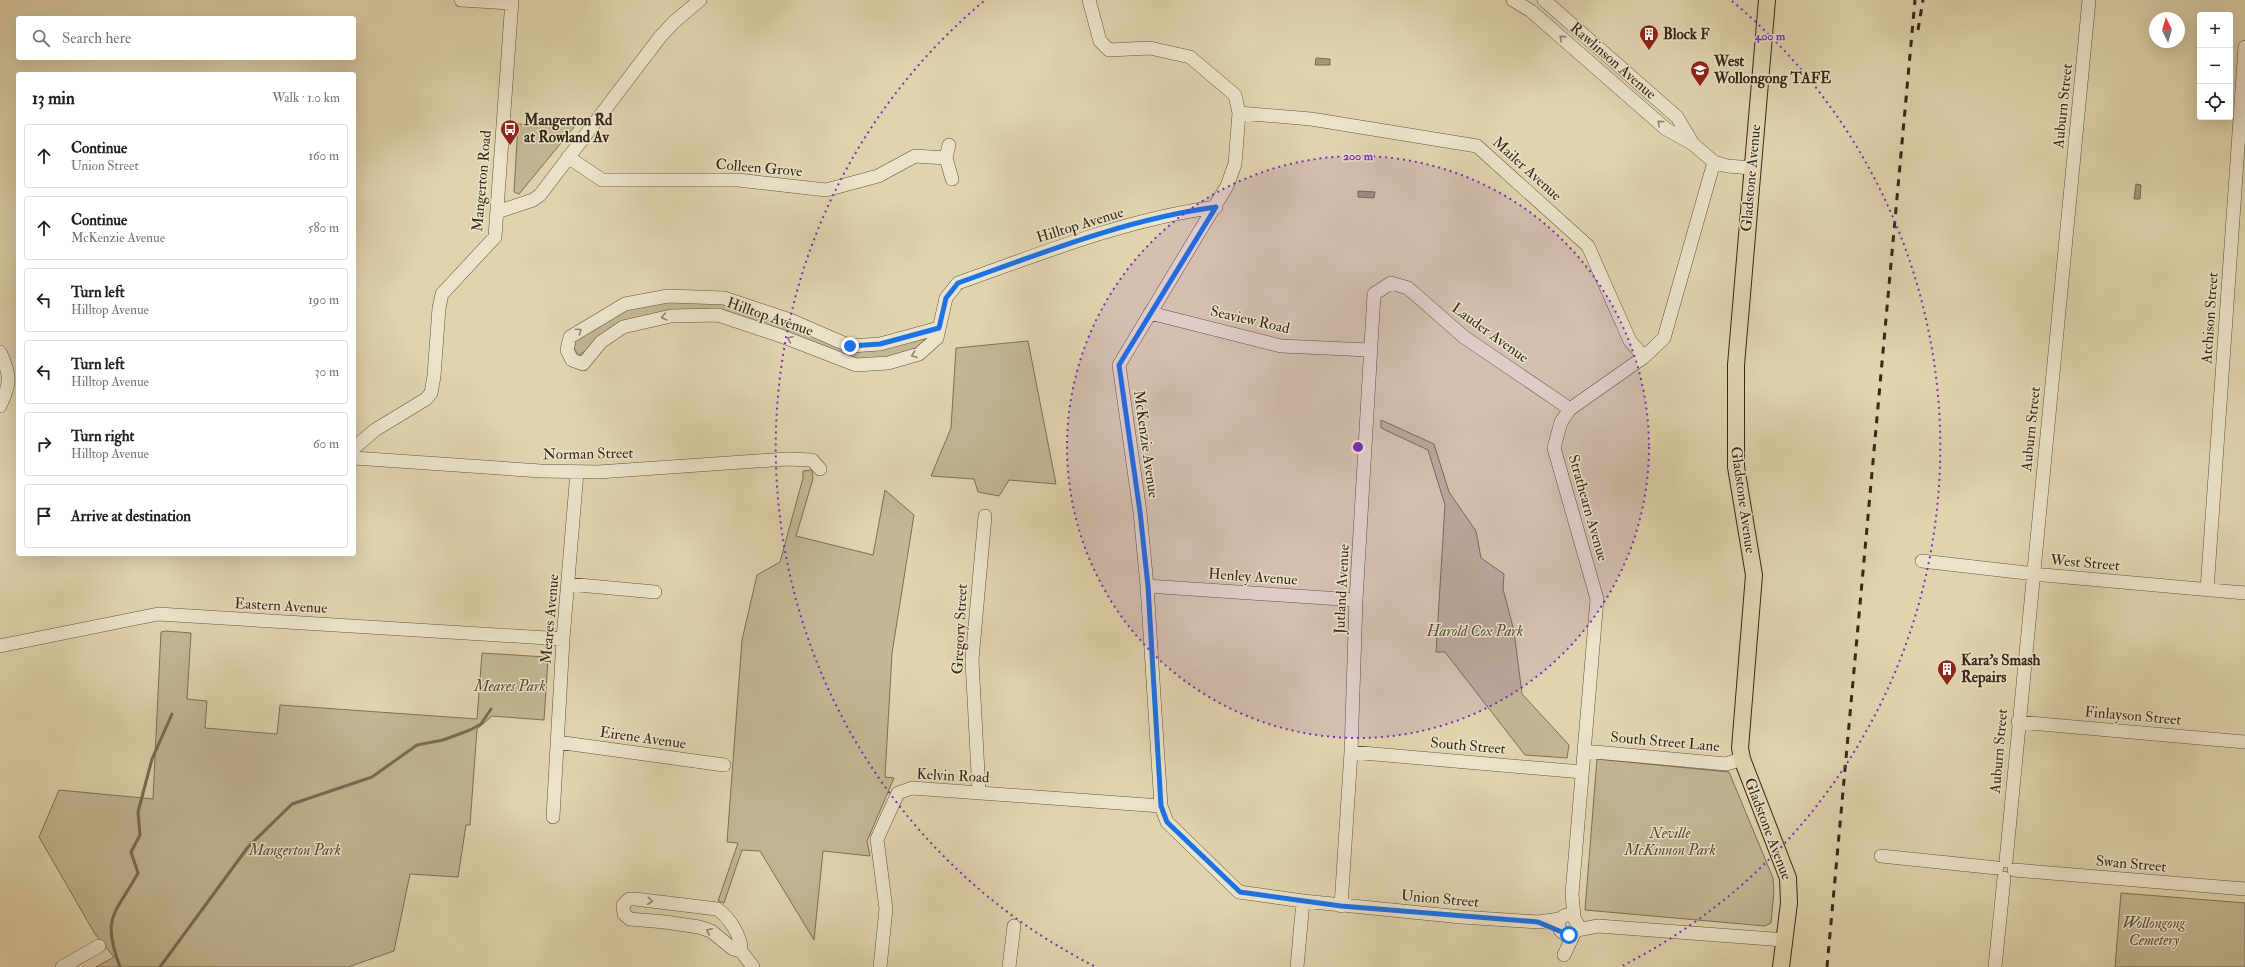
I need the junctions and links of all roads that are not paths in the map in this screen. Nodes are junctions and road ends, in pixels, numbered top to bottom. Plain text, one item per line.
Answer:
1 (461, 0) edge
2 (700, 0) edge
3 (1088, 0) edge
4 (1513, 0) edge
5 (1544, 0) edge
6 (1767, 0) edge
7 (2089, 0) edge
8 (512, 2) edge
9 (2245, 47) edge
10 (1239, 113) junction
11 (1693, 144) junction
12 (568, 157) junction
13 (1714, 162) junction
14 (1752, 168) junction
15 (952, 179) dead end
16 (1216, 207) junction
17 (497, 212) junction
18 (1391, 283) joint
19 (1150, 313) junction
20 (939, 328) junction
21 (1369, 350) junction
22 (0, 352) edge
23 (1644, 357) junction
24 (14, 384) edge
25 (0, 406) edge
26 (1570, 409) junction
27 (356, 446) edge
28 (356, 458) edge
29 (820, 468) dead end
30 (577, 472) junction
31 (985, 516) dead end
32 (1922, 561) dead end
33 (2034, 574) junction
34 (568, 584) junction
35 (1148, 586) junction
36 (2207, 590) junction
37 (655, 592) dead end
38 (2245, 593) edge
39 (1356, 600) junction
40 (563, 639) junction
41 (0, 646) edge
42 (2018, 722) junction
43 (557, 742) junction
44 (2245, 742) edge
45 (1584, 751) junction
46 (1351, 752) junction
47 (1742, 759) junction
48 (724, 765) dead end
49 (1582, 772) junction
50 (979, 792) junction
51 (1161, 806) junction
52 (553, 817) dead end
53 (1881, 856) dead end
54 (2005, 869) junction
55 (2245, 889) edge
56 (1303, 901) junction
57 (1341, 906) junction
58 (1568, 925) junction
59 (1014, 926) dead end
60 (1785, 940) junction
61 (99, 946) dead end
62 (742, 951) junction
63 (1563, 961) edge
64 (62, 967) edge
65 (753, 967) edge
66 (880, 967) edge
67 (1009, 967) edge
68 (1297, 967) edge
69 (1781, 967) edge
70 (1995, 967) edge

1 - 8 street
2 - 12 street
3 - 10 street, McKenzie Avenue
11 -> 4 street, Rawlinson Avenue
5 - 11 street, Rawlinson Avenue
6 - 14 main road, Gladstone Avenue
7 - 33 street, Auburn Street
8 - 17 street, Mangerton Road
9 - 36 street, Atchison Street
10 - 16 street, McKenzie Avenue
10 - 23 street, Mailer Avenue
11 - 13 street, Rawlinson Avenue
12 - 15 street, Colleen Grove
12 - 17 street
13 - 14 street, Rawlinson Avenue
13 - 23 street, Strathearn Avenue
14 - 47 main road, Gladstone Avenue
16 - 19 street, McKenzie Avenue
16 - 20 street, Hilltop Avenue
17 - 27 street, Mangerton Road
18 - 21 street, Jutland Avenue
18 - 26 street, Lauder Avenue
19 - 21 street, Seaview Road
19 - 35 street, McKenzie Avenue
20 -> 20 street, Hilltop Avenue
21 - 39 street, Jutland Avenue
22 - 24 street
23 - 26 street, Strathearn Avenue
24 - 25 street
26 - 45 street, Strathearn Avenue
28 - 30 street, Norman Street
29 - 30 street, Norman Street
30 - 34 street, Meares Avenue
31 - 50 street, Gregory Street
32 - 33 street, West Street
33 - 36 street, West Street
33 - 42 street, Auburn Street
34 - 37 street
34 - 40 street, Meares Avenue
35 - 39 street, Henley Avenue
35 - 51 street, McKenzie Avenue
36 - 38 street, West Street
39 - 46 street, Jutland Avenue
40 - 41 street, Eastern Avenue
40 - 43 street, Meares Avenue
42 - 44 street, Finlayson Street
42 - 54 street, Auburn Street
43 - 48 street, Eirene Avenue
43 - 52 street, Meares Avenue
45 - 47 street, South Street Lane
45 - 49 street, Strathearn Avenue
46 - 49 street, South Street
46 - 57 street, Jutland Avenue
47 - 60 main road, Gladstone Avenue
49 - 58 street, Strathearn Avenue
50 - 51 street, Kelvin Road
50 - 66 street, Kelvin Road
51 - 56 street, McKenzie Avenue
53 - 54 street, Swan Street
54 - 55 street, Swan Street
54 - 70 street, Auburn Street
56 - 57 street, McKenzie Avenue
56 - 68 street
57 - 58 street, Union Street
58 - 60 street, Union Street
58 - 63 street
59 - 67 street
60 - 69 main road, Gladstone Avenue
61 - 64 street
62 -> 62 street
62 - 65 street

